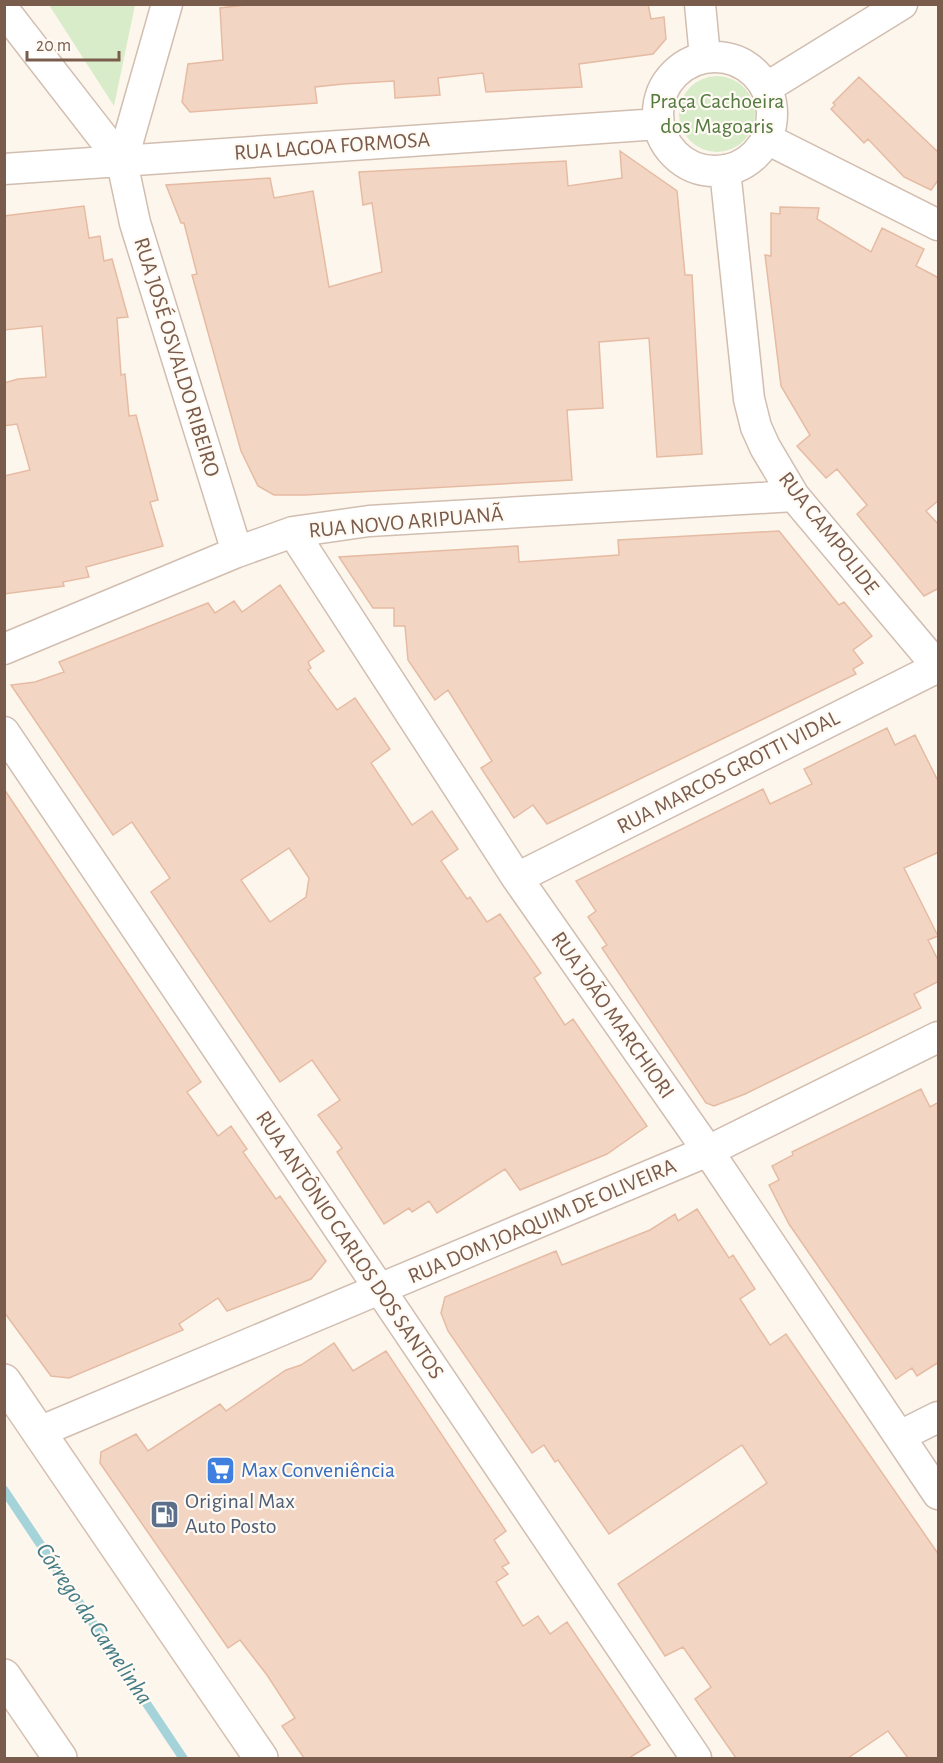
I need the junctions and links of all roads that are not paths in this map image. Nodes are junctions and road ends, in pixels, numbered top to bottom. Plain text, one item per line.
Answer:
1 (167, 4) edge
2 (700, 4) edge
3 (902, 4) edge
4 (4, 10) edge
5 (705, 57) junction
6 (766, 88) junction
7 (659, 124) junction
8 (766, 139) junction
9 (122, 162) junction
10 (4, 169) edge
11 (725, 170) junction
12 (939, 225) edge
13 (794, 496) junction
14 (293, 532) junction
15 (237, 552) junction
16 (4, 648) edge
17 (939, 667) edge
18 (4, 732) edge
19 (517, 878) junction
20 (939, 1037) edge
21 (708, 1151) junction
22 (380, 1290) junction
23 (4, 1381) edge
24 (939, 1417) edge
25 (39, 1432) junction
26 (900, 1436) junction
27 (939, 1494) edge
28 (4, 1676) edge
29 (60, 1758) edge
30 (261, 1758) edge
31 (696, 1758) edge

1 - 9 street
2 - 5 street
3 - 6 street
4 - 9 street
5 - 6 street
5 - 7 street
6 - 8 street
7 - 9 street, RUA LAGOA FORMOSA
7 - 11 street
8 - 11 street
8 - 12 street
9 - 10 street, RUA LAGOA FORMOSA
9 - 15 street, RUA JOSÉ OSVALDO RIBEIRO
11 - 13 street, RUA CAMPOLIDE
13 - 14 street, RUA NOVO ARIPUANÃ
13 - 17 street, RUA CAMPOLIDE
14 - 15 street, RUA NOVO ARIPUANÃ
14 - 19 street, RUA JOÃO MARCHIORI
15 - 16 street, RUA NOVO ARIPUANÃ
17 - 19 street, RUA MARCOS GROTTI VIDAL
18 - 22 street, RUA ANTÔNIO CARLOS DOS SANTOS
19 - 21 street, RUA JOÃO MARCHIORI
20 - 21 street, RUA DOM JOAQUIM DE OLIVEIRA
21 - 22 street, RUA DOM JOAQUIM DE OLIVEIRA
21 - 26 street, RUA JOÃO MARCHIORI
22 - 25 street, RUA DOM JOAQUIM DE OLIVEIRA
22 - 31 street, RUA ANTÔNIO CARLOS DOS SANTOS
23 - 25 main road
24 - 26 street
25 - 30 main road
26 - 27 street, RUA JOÃO MARCHIORI
28 - 29 main road

